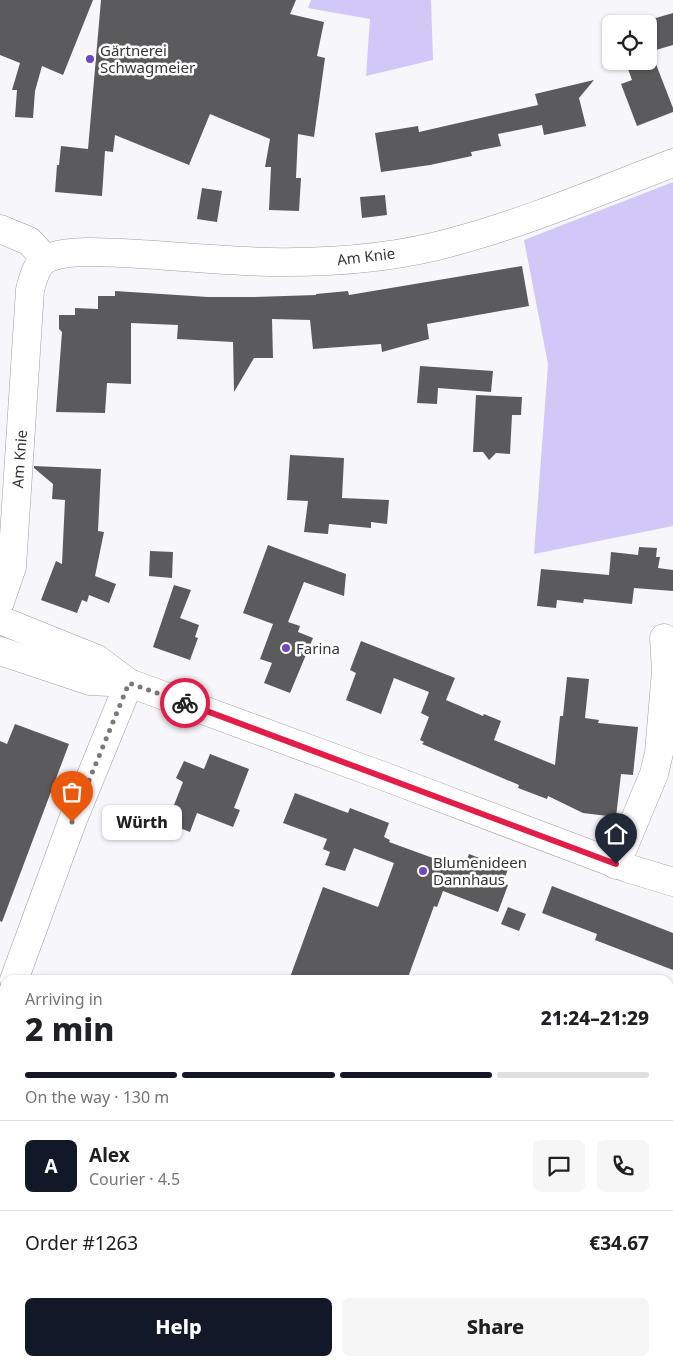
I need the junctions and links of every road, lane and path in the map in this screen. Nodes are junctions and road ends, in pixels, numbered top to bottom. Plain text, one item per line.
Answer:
1 (673, 163) edge
2 (0, 229) edge
3 (46, 258) junction
4 (0, 602) edge
5 (0, 620) edge
6 (664, 638) dead end
7 (0, 651) edge
8 (129, 683) junction
9 (622, 866) junction
10 (673, 882) edge
11 (673, 895) edge
12 (16, 975) edge

1 - 3 street, Am Knie
2 - 3 street
3 - 4 street, Am Knie
5 - 8 street
6 - 9 street
7 - 8 street
8 - 9 street
8 - 12 street
9 - 10 street
9 - 11 street

